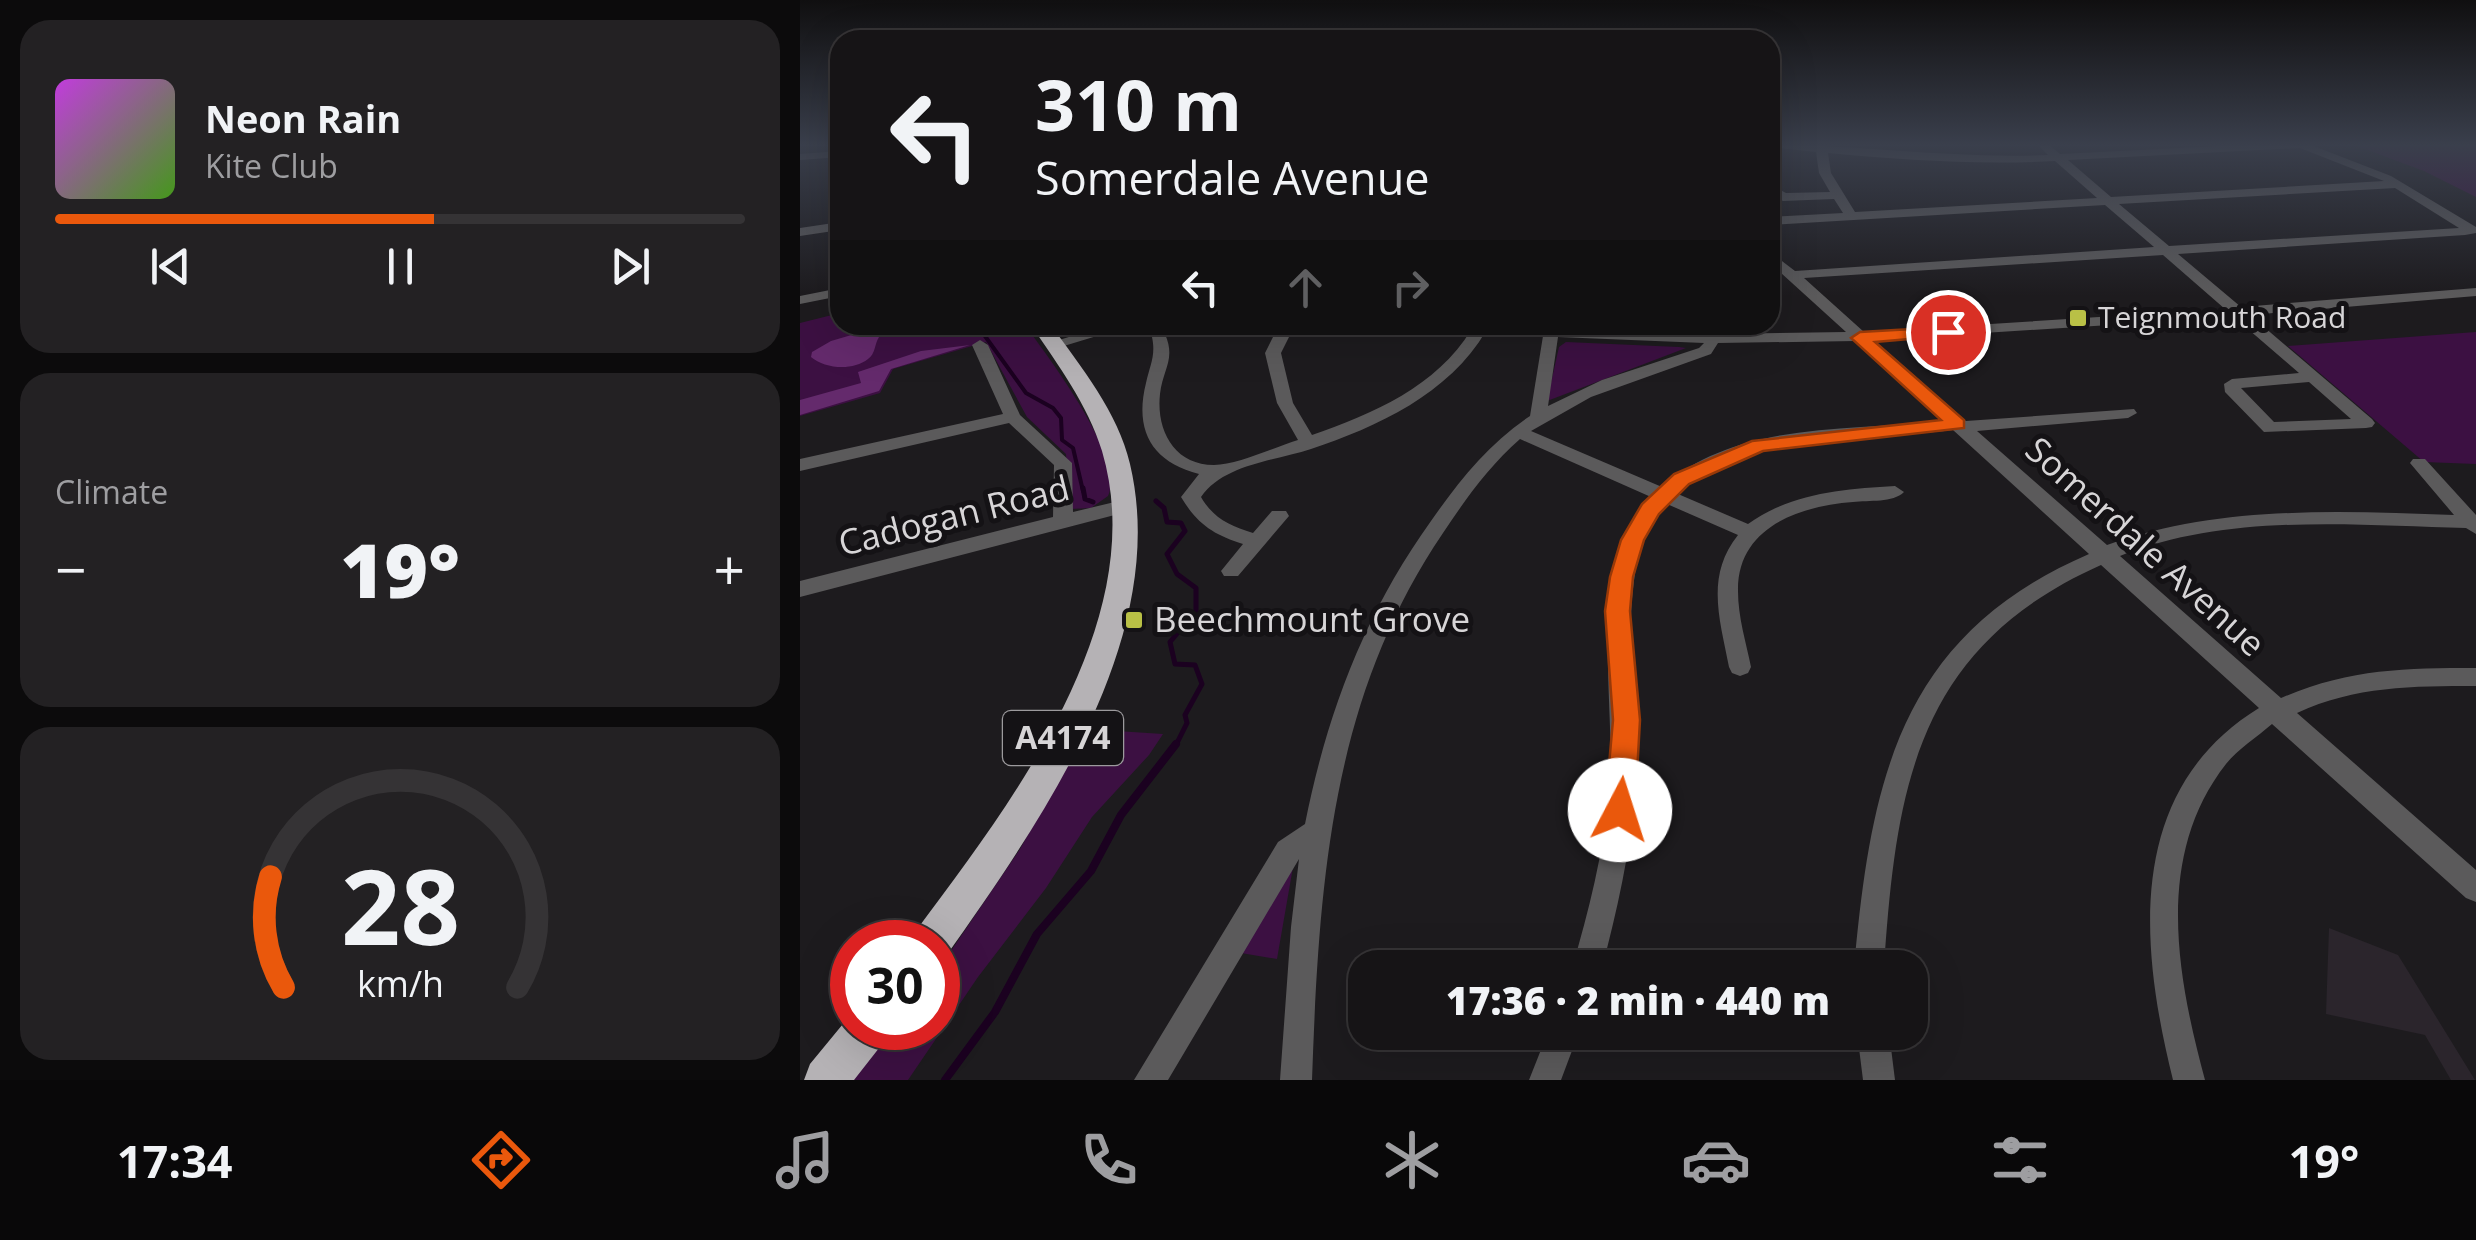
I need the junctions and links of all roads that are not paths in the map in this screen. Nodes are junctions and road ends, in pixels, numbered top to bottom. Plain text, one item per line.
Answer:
1 (1780, 195) edge
2 (1825, 195) edge
3 (1836, 195) edge
4 (2102, 195) edge
5 (2204, 195) edge
6 (2417, 195) edge
7 (2109, 201) junction
8 (1851, 216) junction
9 (1780, 220) edge
10 (830, 228) edge
11 (800, 232) edge
12 (2472, 235) edge
13 (2167, 250) junction
14 (1780, 265) edge
15 (1791, 274) junction
16 (1780, 275) edge
17 (2476, 292) edge
18 (830, 294) edge
19 (800, 300) edge
20 (2236, 311) junction
21 (1089, 335) edge
22 (1103, 335) edge
23 (1282, 335) edge
24 (1475, 335) edge
25 (1551, 335) edge
26 (1571, 335) edge
27 (1160, 338) dead end
28 (1860, 338) junction
29 (1711, 342) junction
30 (1054, 344) edge
31 (980, 345) dead end
32 (2312, 377) junction
33 (2128, 413) dead end
34 (1014, 416) junction
35 (1539, 418) junction
36 (1959, 425) junction
37 (1518, 432) junction
38 (1310, 444) junction
39 (2418, 463) dead end
40 (800, 465) edge
41 (1217, 471) junction
42 (1895, 492) dead end
43 (1664, 495) junction
44 (1124, 506) junction
45 (1279, 516) dead end
46 (1063, 522) junction
47 (2475, 524) edge
48 (1750, 532) junction
49 (1257, 541) junction
50 (2102, 553) junction
51 (1230, 571) dead end
52 (800, 589) edge
53 (1740, 667) dead end
54 (2476, 677) edge
55 (2277, 708) junction
56 (1313, 833) junction
57 (2476, 888) edge
58 (947, 920) edge
59 (1592, 950) edge
60 (1871, 950) edge
61 (850, 1050) edge
62 (1556, 1050) edge
63 (1875, 1050) edge
64 (826, 1080) edge
65 (1150, 1080) edge
66 (1296, 1080) edge
67 (1544, 1080) edge
68 (1879, 1080) edge
69 (2190, 1080) edge

1 - 2 street
3 - 8 street
4 - 7 street
5 - 7 street
6 - 12 street
7 - 8 street
7 - 13 street
8 - 9 street
10 - 11 street
12 - 13 street
13 - 15 street
13 - 20 street
14 - 15 street, Somerdale Avenue
15 - 16 street
15 - 28 street, Somerdale Avenue
17 - 20 street
18 - 19 street
20 - 28 street
20 - 32 street
21 - 30 street
22 - 30 street
23 - 38 street
24 - 38 street
25 - 35 street
26 - 29 street
27 - 41 street
28 - 29 street
28 - 36 street, Somerdale Avenue
29 - 35 street
30 - 44 highway, A4174
31 - 34 street
32 - 32 street
33 - 36 street
34 - 40 street
34 - 46 street
35 - 37 street
36 - 43 street
36 - 50 street, Somerdale Avenue
37 - 43 street
37 - 56 street
38 - 41 street
39 - 47 street
41 - 49 street
42 - 48 street
43 - 48 street
43 - 59 street
44 - 46 street, Cadogan Road
44 - 58 highway, A4174
45 - 49 street
46 - 52 street, Cadogan Road
47 - 50 street
48 - 53 street
49 - 51 street
50 - 55 street, Somerdale Avenue
50 - 60 street
54 - 55 street
55 - 57 street, Somerdale Avenue
55 - 69 street
56 - 65 street
56 - 66 street
61 - 64 highway
62 - 67 street
63 - 68 street

